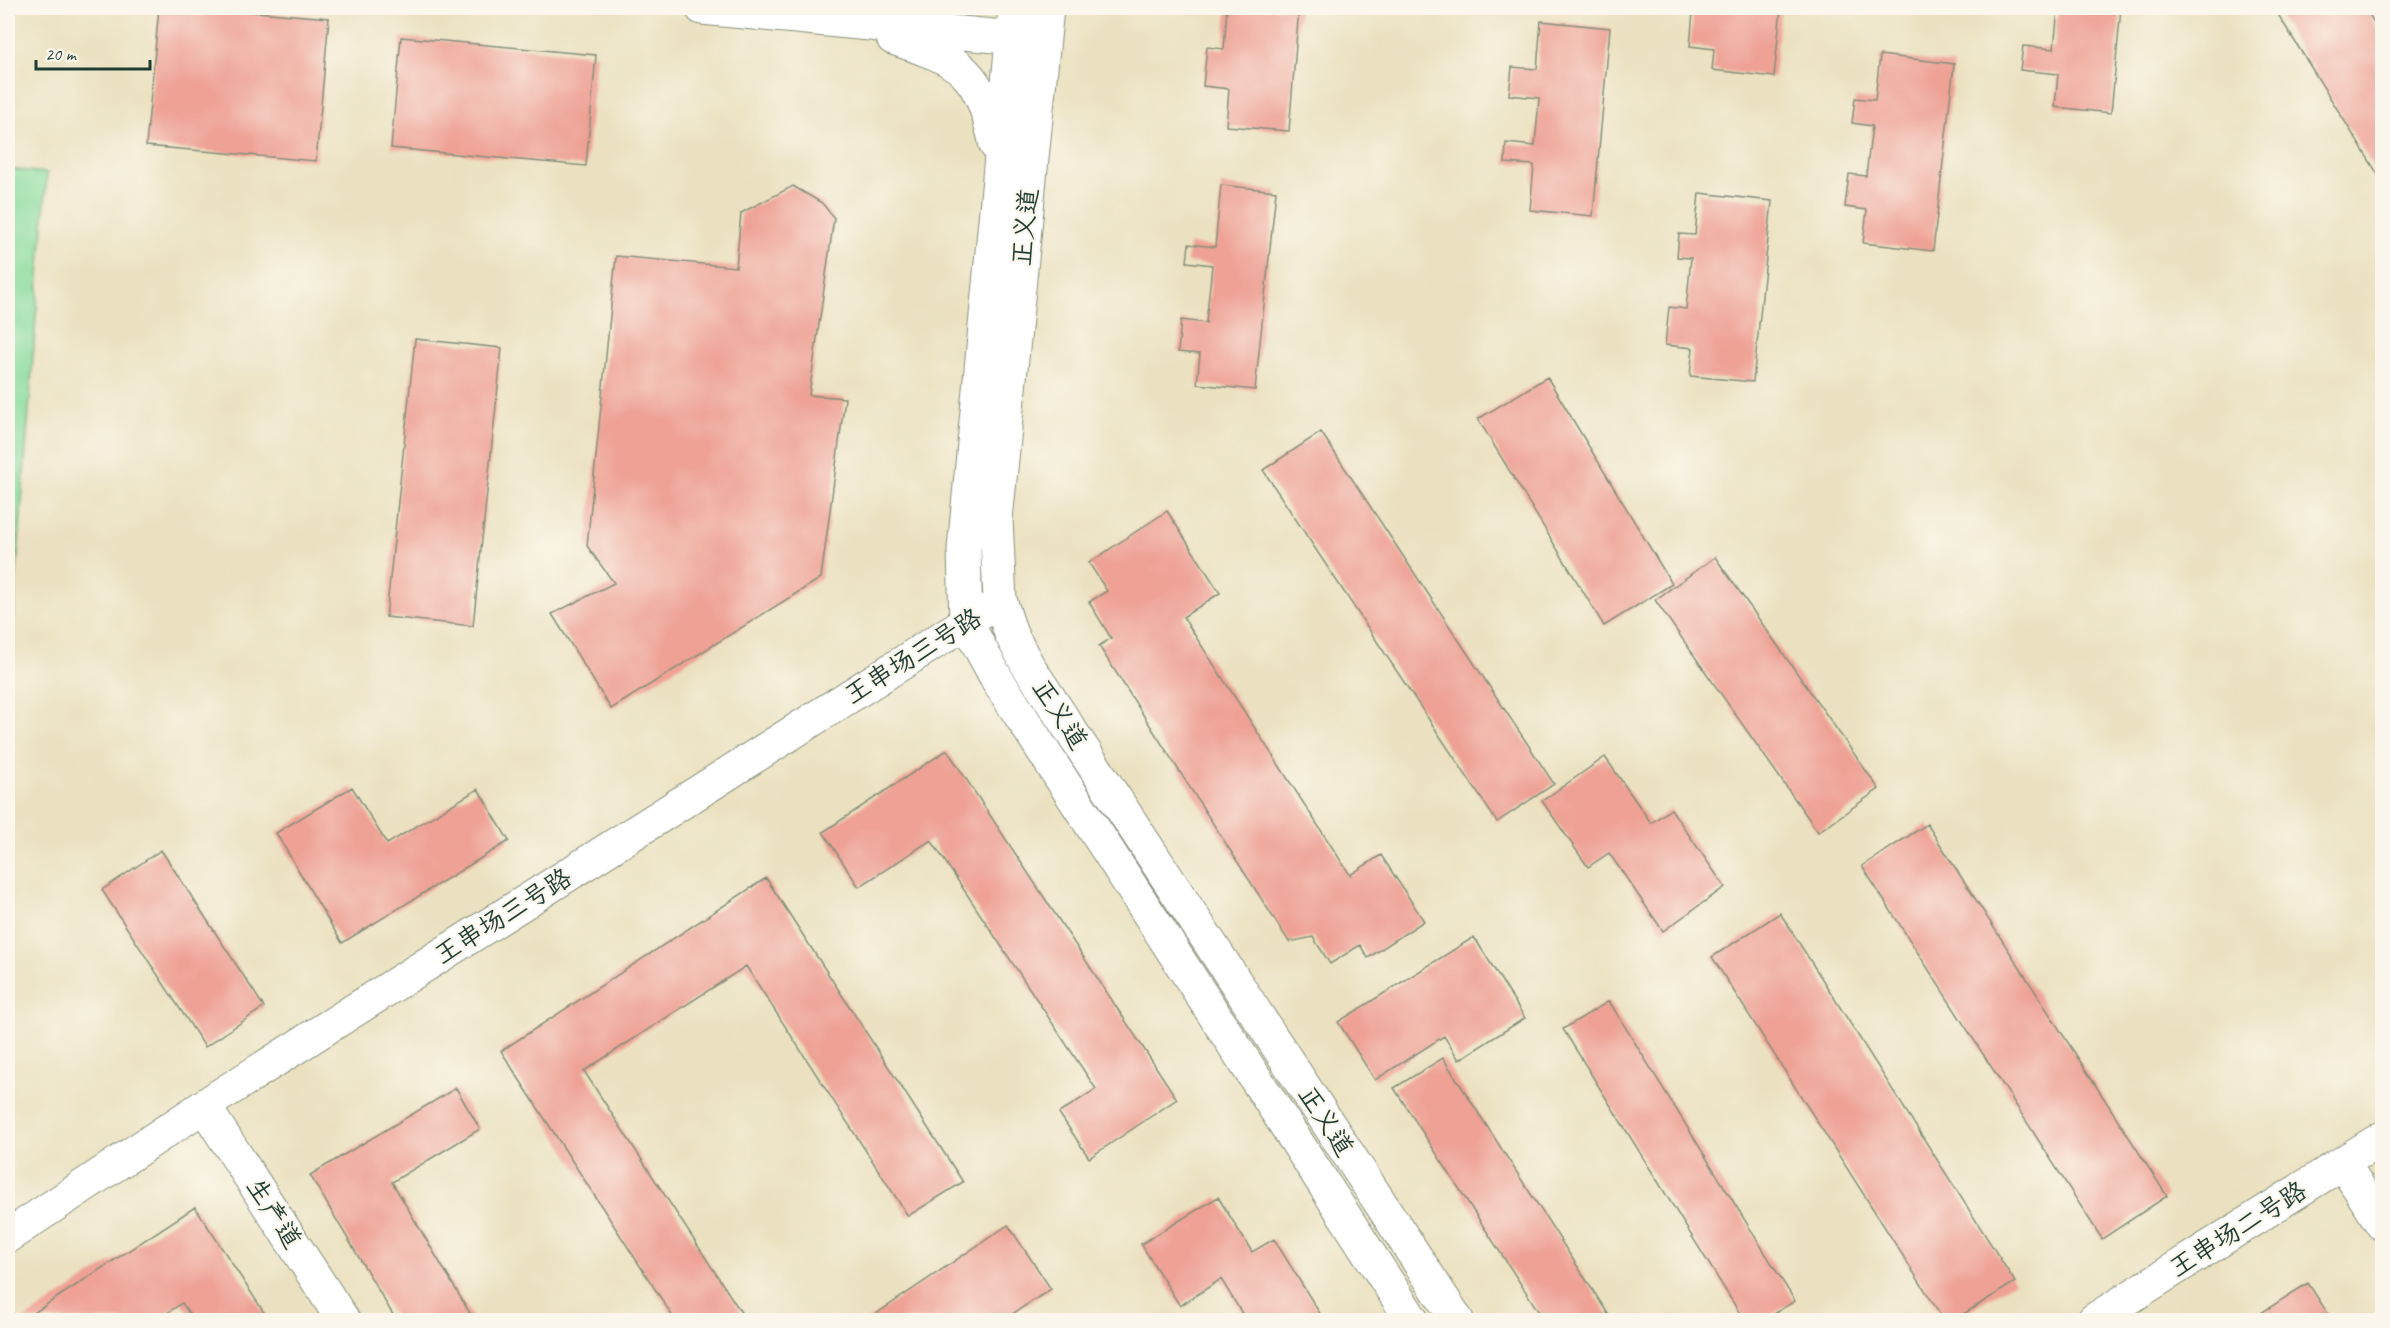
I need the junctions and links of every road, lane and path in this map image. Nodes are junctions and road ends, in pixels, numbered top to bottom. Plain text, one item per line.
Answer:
1 (702, 8) edge
2 (906, 8) edge
3 (1047, 8) edge
4 (1024, 28) edge
5 (880, 33) dead end
6 (1000, 600) junction
7 (966, 621) junction
8 (204, 1106) junction
9 (2382, 1138) edge
10 (2343, 1163) junction
11 (2382, 1224) edge
12 (8, 1236) edge
13 (343, 1320) edge
14 (1412, 1320) edge
15 (1457, 1320) edge
16 (2094, 1320) edge

1 - 4 street
2 - 5 street
3 - 4 street, 正义道
4 - 6 street, 正义道
4 - 7 street, 正义道
6 - 7 street, 王串场三号路
6 - 15 street, 正义道
7 - 8 street, 王串场三号路
7 - 14 street, 正义道
8 - 12 street, 王串场三号路
8 - 13 street, 生产道
9 - 10 street, 王串场二号路
10 - 11 street
10 - 16 street, 王串场二号路

